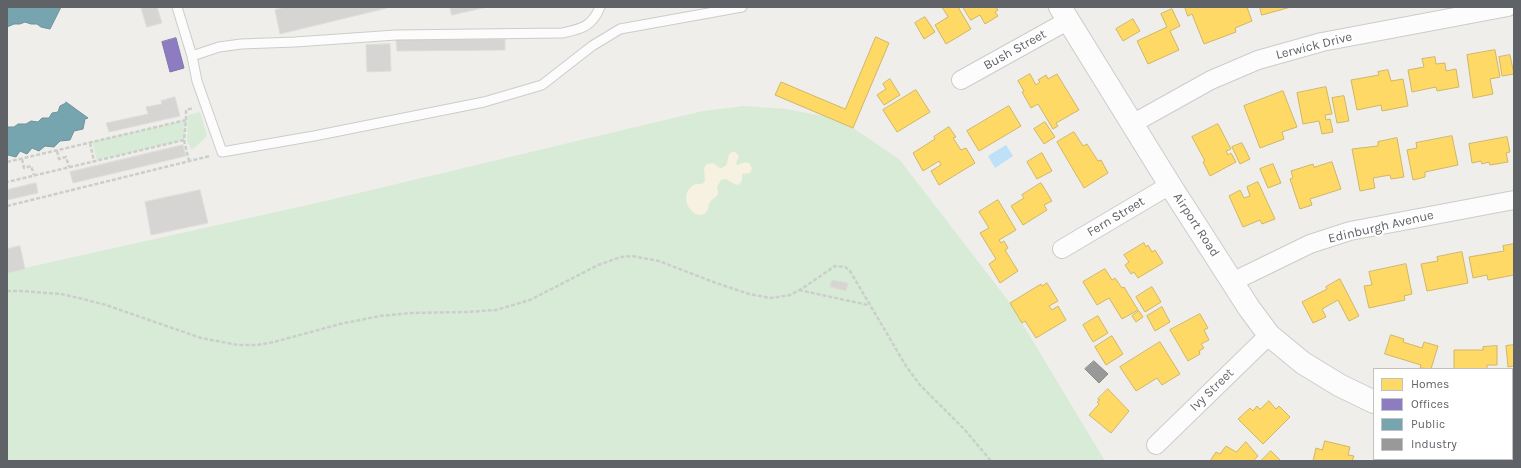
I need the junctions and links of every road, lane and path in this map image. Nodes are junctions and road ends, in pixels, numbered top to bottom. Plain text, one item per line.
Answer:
1 (177, 7) edge
2 (600, 7) edge
3 (742, 7) edge
4 (1508, 7) edge
5 (1064, 13) edge
6 (192, 56) junction
7 (960, 80) dead end
8 (1132, 124) junction
9 (184, 140) junction
10 (90, 143) junction
11 (57, 151) junction
12 (222, 152) junction
13 (22, 159) junction
14 (94, 161) junction
15 (189, 161) junction
16 (7, 162) edge
17 (69, 167) junction
18 (34, 175) junction
19 (7, 182) edge
20 (1170, 185) junction
21 (1514, 200) edge
22 (7, 206) edge
23 (1062, 249) dead end
24 (1232, 282) junction
25 (798, 290) junction
26 (7, 292) edge
27 (868, 305) junction
28 (1269, 335) junction
29 (1373, 402) edge
30 (1156, 445) dead end
31 (991, 461) edge

1 - 6 lane
2 - 6 lane
3 - 12 lane
4 - 8 street, Lerwick Drive
5 - 7 street, Bush Street
5 - 8 street, Airport Road
6 - 12 lane
8 - 20 street, Airport Road
9 - 10 path
9 - 14 path
9 - 15 path
10 - 11 path
10 - 14 path
11 - 13 path
11 - 17 path
12 - 15 path
13 - 16 path
13 - 18 path
14 - 17 path
15 - 22 path
17 - 18 path
18 - 19 path
20 - 23 street, Fern Street
20 - 24 street, Airport Road
21 - 24 street, Edinburgh Avenue
24 - 28 street, Airport Road
25 - 26 path
25 - 27 path
25 - 27 path
27 - 31 path
28 - 29 street, Airport Road
28 - 30 street, Ivy Street

